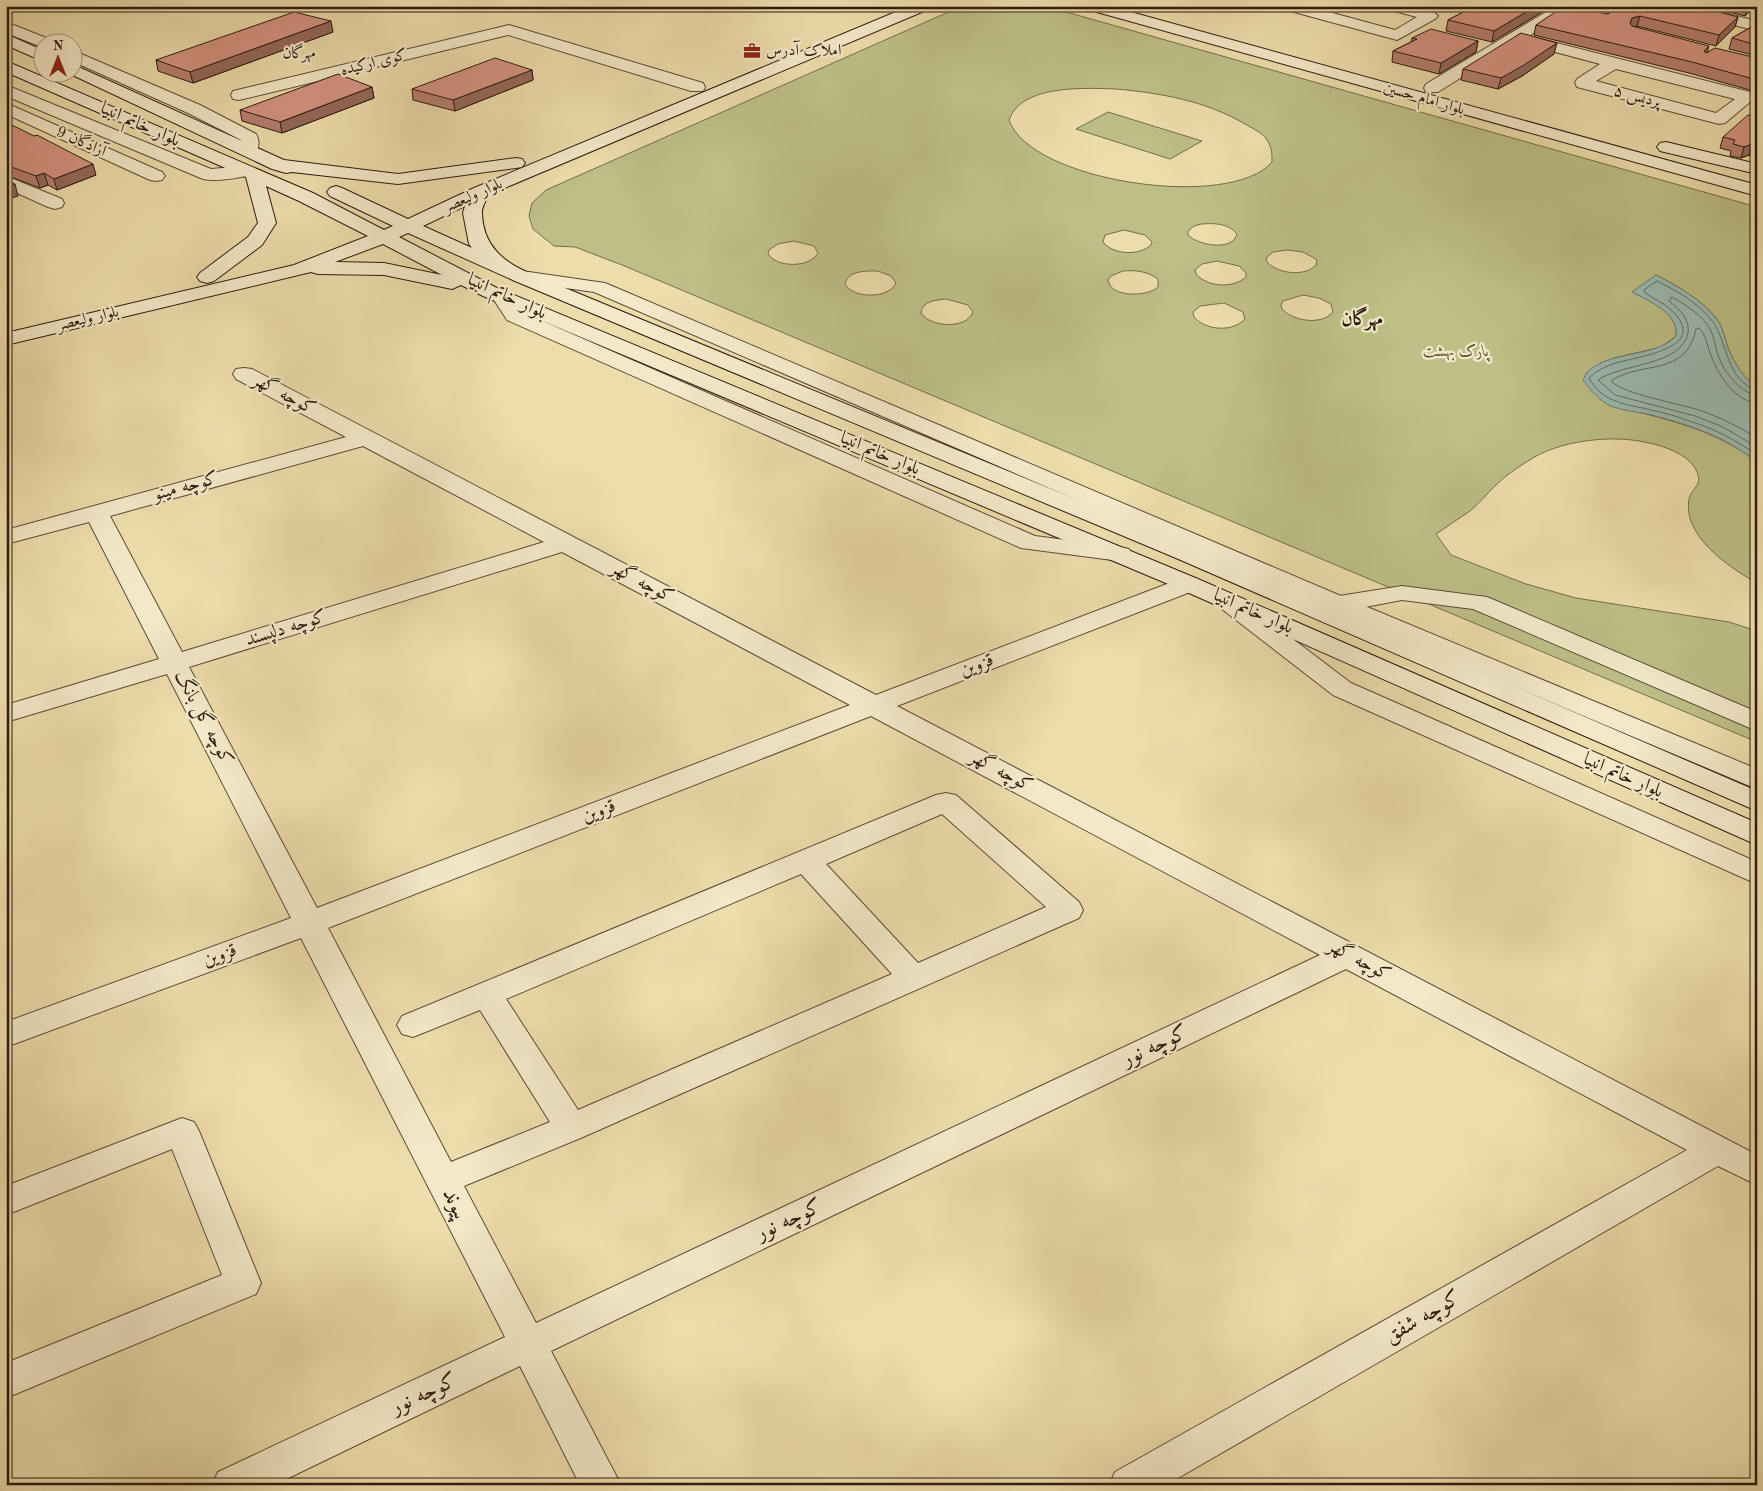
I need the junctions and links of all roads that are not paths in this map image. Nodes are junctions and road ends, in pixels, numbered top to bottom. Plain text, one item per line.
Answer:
1 (891, 6) edge
2 (924, 6) edge
3 (1091, 6) edge
4 (1137, 6) edge
5 (1288, 6) edge
6 (1391, 6) edge
7 (1567, 6) edge
8 (1676, 6) edge
9 (1757, 26) edge
10 (6, 27) edge
11 (1410, 28) junction
12 (1429, 33) edge
13 (1516, 37) junction
14 (32, 38) edge
15 (6, 39) edge
16 (1476, 45) edge
17 (1495, 50) junction
18 (32, 51) edge
19 (82, 60) edge
20 (1613, 62) junction
21 (6, 66) edge
22 (82, 74) edge
23 (697, 87) junction
24 (1432, 88) junction
25 (6, 90) edge
26 (239, 96) dead end
27 (1475, 106) junction
28 (6, 108) edge
29 (1725, 114) junction
30 (1749, 120) edge
31 (1604, 132) dead end
32 (1652, 144) dead end
33 (516, 163) junction
34 (265, 169) junction
35 (1757, 169) edge
36 (156, 176) dead end
37 (6, 181) edge
38 (1757, 191) edge
39 (480, 192) junction
40 (55, 203) dead end
41 (388, 227) junction
42 (300, 269) junction
43 (266, 270) junction
44 (512, 273) junction
45 (207, 277) junction
46 (491, 291) junction
47 (6, 325) edge
48 (6, 339) edge
49 (244, 374) dead end
50 (820, 401) junction
51 (792, 418) junction
52 (366, 438) junction
53 (96, 512) junction
54 (6, 537) edge
55 (566, 543) junction
56 (1120, 554) junction
57 (1189, 584) junction
58 (1227, 600) junction
59 (1339, 604) junction
60 (174, 663) junction
61 (875, 706) junction
62 (6, 714) edge
63 (1757, 722) edge
64 (1757, 780) edge
65 (1757, 802) edge
66 (1757, 835) edge
67 (806, 861) junction
68 (1757, 874) edge
69 (310, 923) junction
70 (1347, 954) junction
71 (913, 977) junction
72 (486, 994) junction
73 (413, 1025) dead end
74 (6, 1035) edge
75 (571, 1128) junction
76 (1717, 1150) junction
77 (1757, 1171) edge
78 (443, 1180) junction
79 (6, 1201) edge
80 (528, 1344) junction
81 (6, 1382) edge
82 (232, 1485) edge
83 (602, 1485) edge
84 (1129, 1485) edge

1 - 23 street, بلوار ولیعصر
2 - 39 street, بلوار ولیعصر
3 - 27 street, بلوار امام حسین
4 - 24 street, بلوار امام حسین
5 - 11 street
6 - 11 street
7 - 13 street
8 - 9 street
10 - 14 street
11 - 12 street
13 - 17 street
13 - 20 street, پردیس ۵
15 - 18 street
16 - 17 street
17 - 24 street
19 - 34 street
20 - 29 street, پردیس ۵
20 - 29 street, پردیس ۵
21 - 34 street, بلوار خاتم انبیا
22 - 34 street, بلوار خاتم انبیا
23 - 26 street, کوی ارکیده
23 - 33 street, بلوار ولیعصر
24 - 27 street, بلوار امام حسین
25 - 34 street
27 - 31 street, بلوار امام حسین
27 - 38 street, بلوار امام حسین
28 - 36 street, آزادگان 9
29 - 30 street, پردیس ۵
32 - 35 street
33 - 34 street
33 - 41 street, بلوار ولیعصر
34 - 41 street, بلوار خاتم انبیا
34 - 45 street
37 - 40 street
39 - 41 street, بلوار ولیعصر
39 - 44 street
41 - 42 street, بلوار ولیعصر
41 - 43 street, بلوار ولیعصر
41 - 44 street, بلوار خاتم انبیا
41 - 46 street, بلوار خاتم انبیا
42 - 43 street, بلوار ولیعصر
42 - 46 street
43 - 45 street, بلوار ولیعصر
43 - 48 street, بلوار ولیعصر
44 - 46 street
44 - 50 street, بلوار خاتم انبیا
44 - 59 street
45 - 47 street, بلوار ولیعصر
46 - 51 street, بلوار خاتم انبیا
46 - 56 street
49 - 52 street, کوچه گهر
50 - 51 street
50 - 65 street, بلوار خاتم انبیا
51 - 56 street, بلوار خاتم انبیا
52 - 53 street, کوچه مینو
52 - 55 street, کوچه گهر
53 - 54 street, کوچه مینو
53 - 60 street, کوچه گل بانگ
55 - 60 street, کوچه دلپسند
55 - 61 street, کوچه گهر
56 - 57 street, بلوار خاتم انبیا
57 - 58 street, بلوار خاتم انبیا
57 - 61 street, قزوین
58 - 66 street, بلوار خاتم انبیا
58 - 68 street
59 - 63 street
59 - 64 street
60 - 62 street, کوچه دلپسند
60 - 69 street, کوچه گل بانگ
61 - 69 street, قزوین
61 - 70 street, کوچه گهر
67 - 71 street
67 - 71 street
67 - 72 street
69 - 74 street, قزوین
69 - 78 street, پیوند
70 - 76 street, کوچه گهر
70 - 80 street, کوچه نور
71 - 75 street
72 - 73 street
72 - 75 street
75 - 78 street
76 - 77 street, کوچه گهر
76 - 84 street, کوچه شفق
78 - 80 street, پیوند
79 - 81 street
80 - 82 street, کوچه نور
80 - 83 street, پیوند

